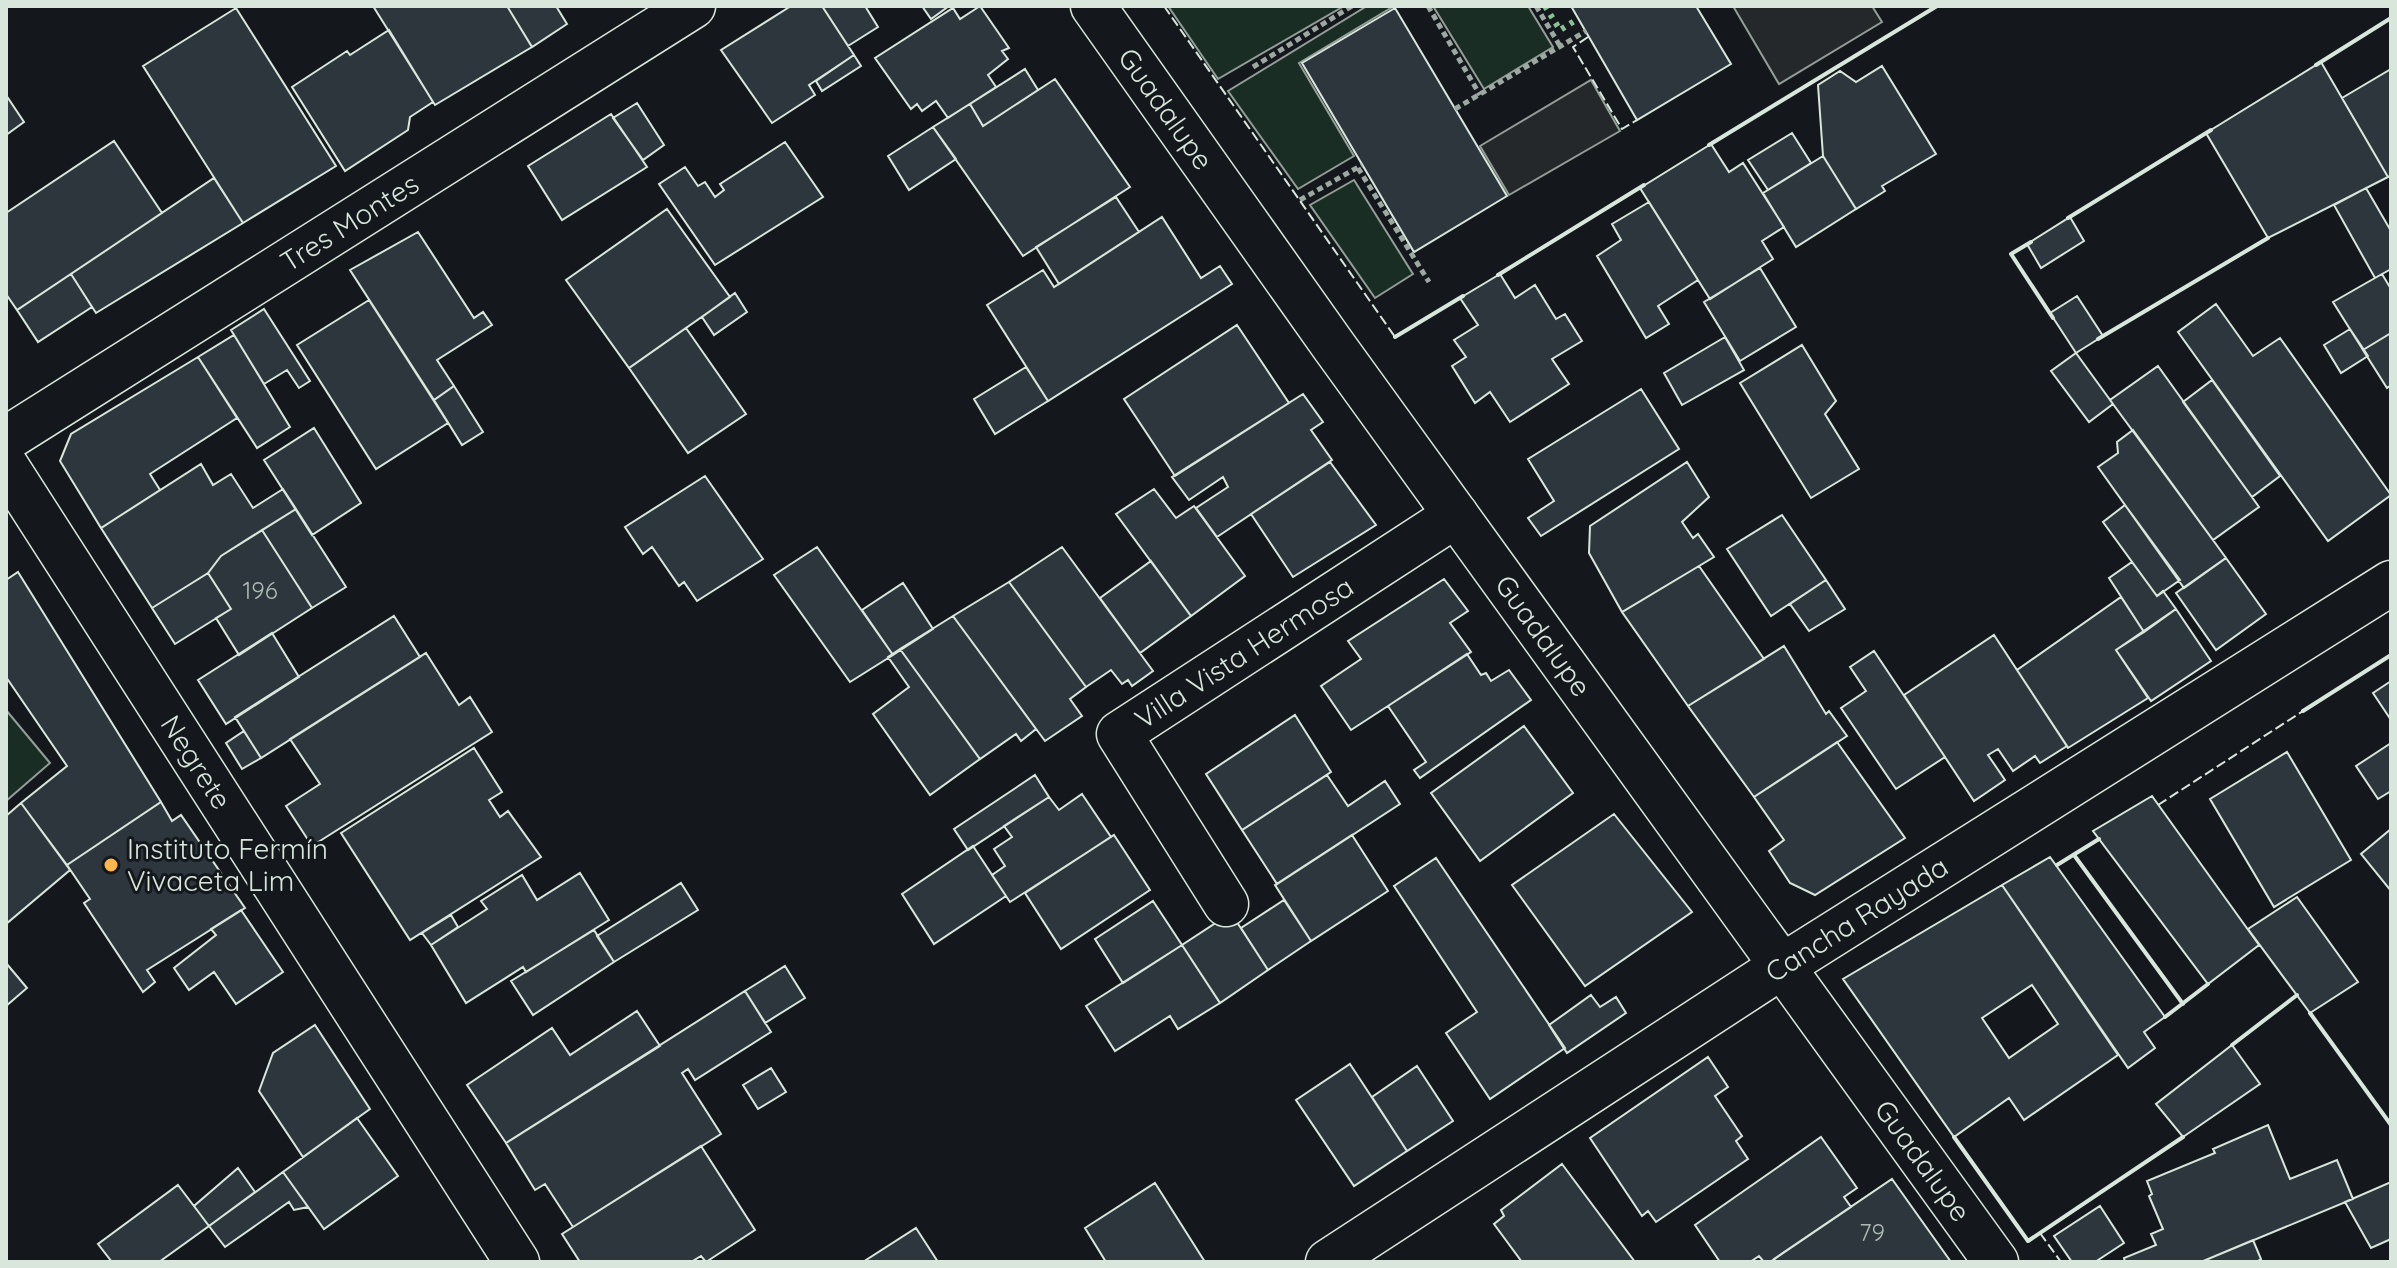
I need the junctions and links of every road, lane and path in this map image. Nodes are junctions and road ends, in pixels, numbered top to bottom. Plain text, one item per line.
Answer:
1 (693, 6) edge
2 (1093, 6) edge
3 (1352, 6) edge
4 (1428, 6) edge
5 (1536, 6) edge
6 (1586, 31) dead end
7 (1560, 46) junction
8 (1253, 67) dead end
9 (1480, 95) junction
10 (1455, 109) dead end
11 (1300, 200) dead end
12 (1429, 282) dead end
13 (6, 439) edge
14 (6, 466) edge
15 (1456, 515) junction
16 (2391, 583) edge
17 (1226, 904) dead end
18 (1784, 965) junction
19 (517, 1262) edge
20 (1328, 1262) edge
21 (1996, 1262) edge

1 - 13 street, Tres Montes
2 - 15 street, Guadalupe
3 - 8 path
4 - 9 path
5 - 7 path
6 - 7 path
7 - 9 path
9 - 10 path
11 - 12 path
14 - 19 street, Negrete
15 - 17 street, Villa Vista Hermosa
15 - 18 street, Guadalupe
16 - 18 street, Cancha Rayada
18 - 20 street, Cancha Rayada
18 - 21 street, Guadalupe

